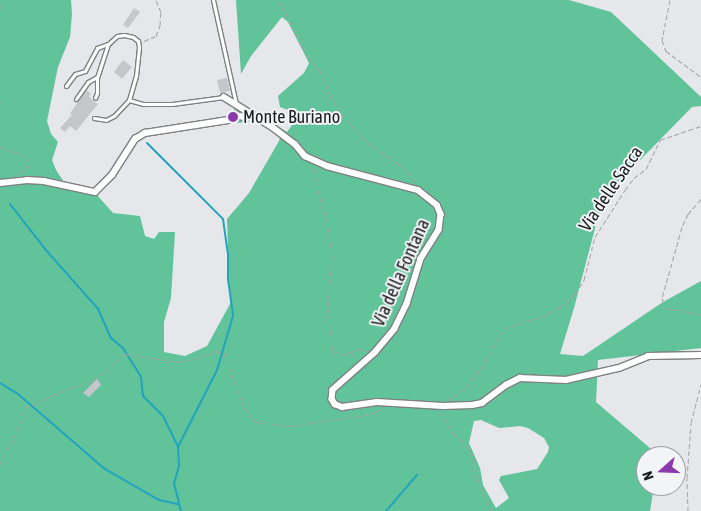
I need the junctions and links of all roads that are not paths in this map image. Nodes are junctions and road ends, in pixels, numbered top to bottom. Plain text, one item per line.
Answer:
1 (214, 0) edge
2 (108, 44) junction
3 (97, 77) junction
4 (66, 86) dead end
5 (224, 97) joint
6 (95, 98) dead end
7 (76, 99) dead end
8 (129, 100) junction
9 (238, 106) junction
10 (253, 115) junction
11 (236, 116) junction
12 (94, 118) dead end
13 (0, 183) edge
14 (701, 355) edge

1 - 9 lane
2 - 3 lane
2 - 4 lane
2 - 8 lane
3 - 6 lane
3 - 7 lane
5 - 8 lane
5 - 9 street, Via della Fontana
8 - 12 lane
9 - 10 street, Via della Fontana
9 - 11 street
10 - 11 street
10 - 14 street, Via della Fontana
11 - 13 street

